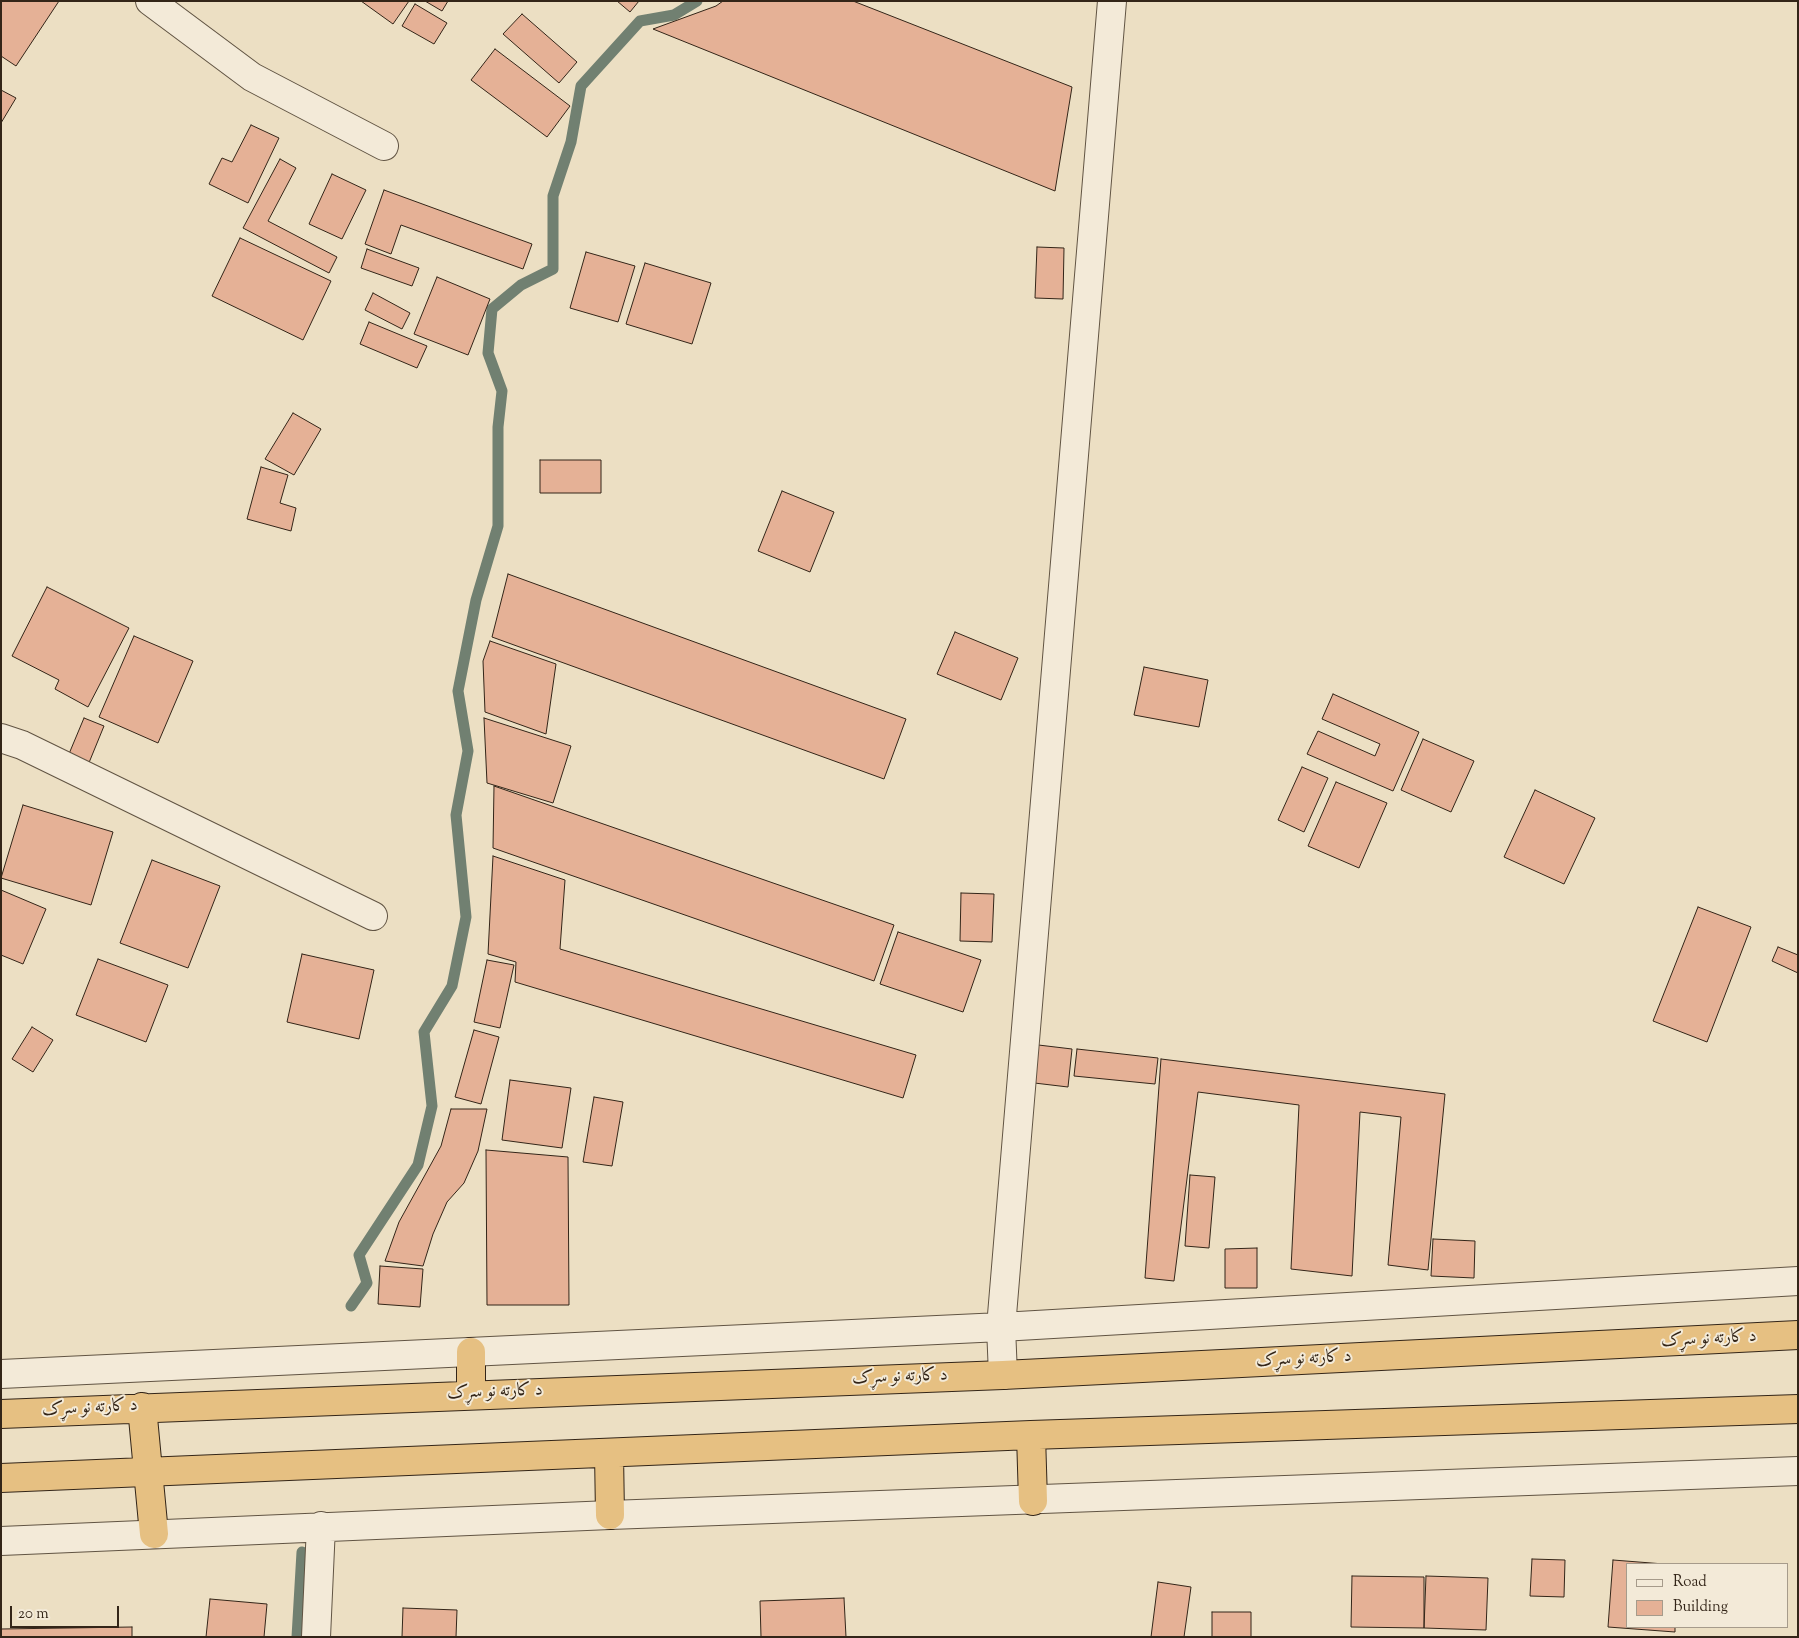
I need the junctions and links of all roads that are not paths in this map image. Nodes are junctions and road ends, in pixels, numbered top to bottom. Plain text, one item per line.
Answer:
1 (150, 1) edge
2 (1112, 1) edge
3 (384, 146) dead end
4 (1, 738) edge
5 (372, 916) dead end
6 (1798, 1281) edge
7 (1001, 1327) junction
8 (1798, 1335) edge
9 (471, 1352) junction
10 (1, 1374) edge
11 (1002, 1375) junction
12 (471, 1394) junction
13 (142, 1406) junction
14 (1798, 1409) edge
15 (1, 1414) edge
16 (1031, 1435) junction
17 (609, 1453) junction
18 (148, 1471) junction
19 (1798, 1471) edge
20 (1, 1478) edge
21 (1033, 1501) junction
22 (610, 1514) junction
23 (321, 1526) junction
24 (154, 1534) junction
25 (1, 1541) edge
26 (316, 1637) edge

1 - 3 street
2 - 7 street
4 - 5 street
6 - 7 street
7 - 9 street
7 - 11 street
8 - 11 highway, د کارته نو سړک
9 - 10 street
9 - 12 highway
11 - 12 highway, د کارته نو سړک
12 - 13 highway, د کارته نو سړک
13 - 15 highway, د کارته نو سړک
13 - 18 highway
14 - 16 highway
16 - 17 highway
16 - 21 highway
17 - 18 highway
17 - 22 highway
18 - 20 highway
18 - 24 highway
19 - 21 street
21 - 22 street
22 - 23 street
23 - 24 street
23 - 26 street
24 - 25 street

